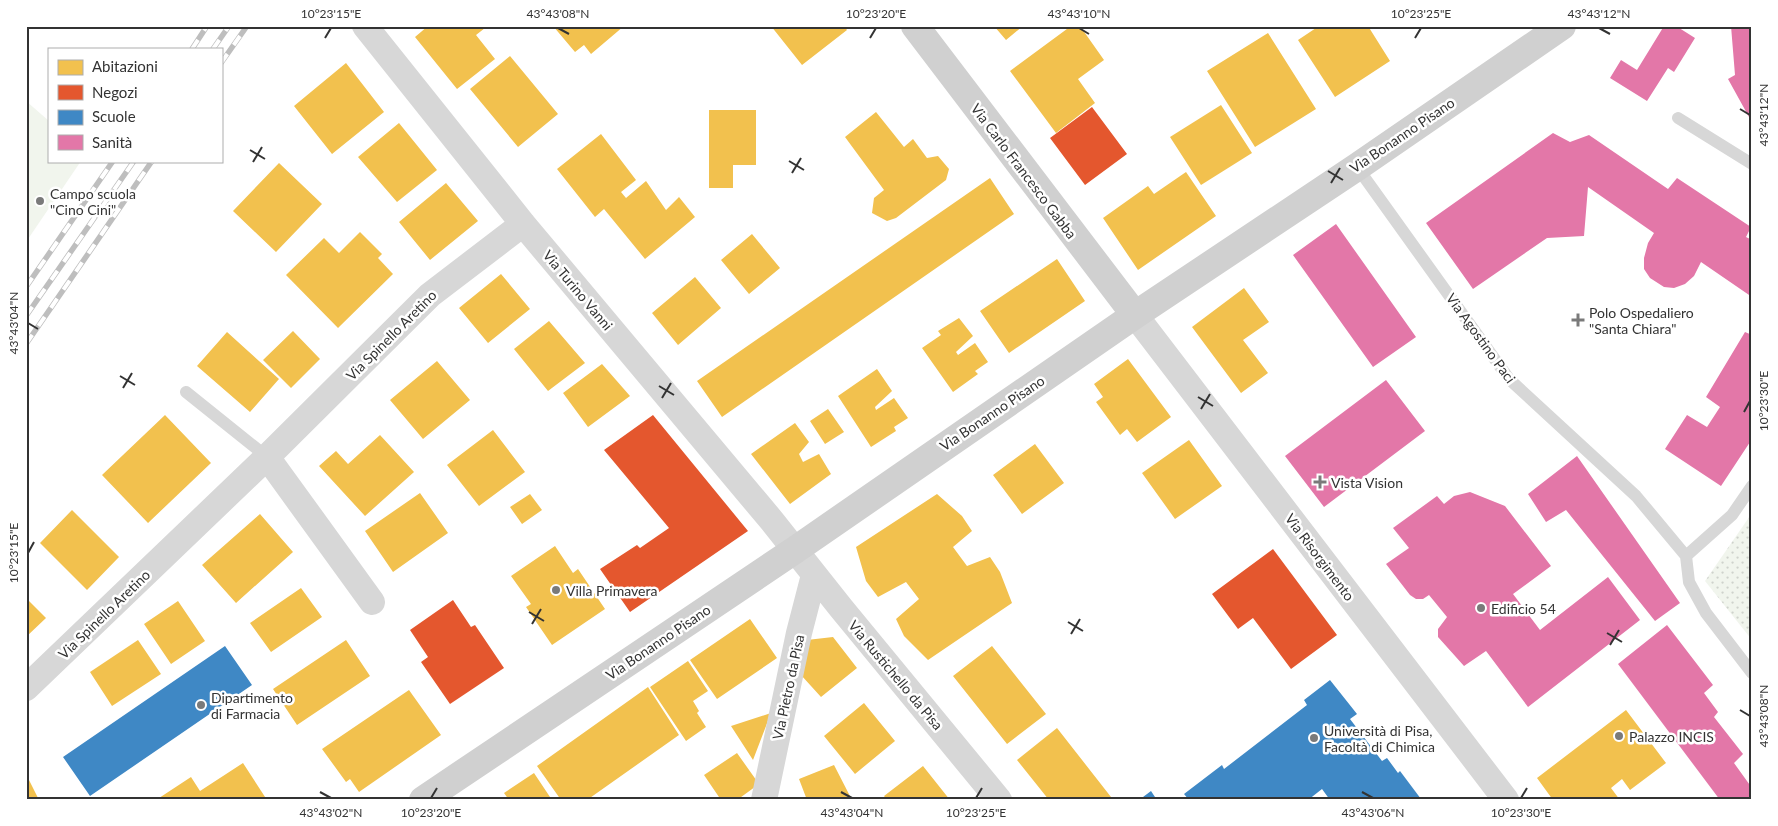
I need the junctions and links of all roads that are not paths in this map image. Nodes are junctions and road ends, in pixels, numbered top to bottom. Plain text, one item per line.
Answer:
1 (365, 26) edge
2 (915, 26) edge
3 (1562, 26) edge
4 (1678, 118) dead end
5 (1752, 164) edge
6 (1357, 167) junction
7 (523, 224) junction
8 (1134, 315) junction
9 (186, 392) dead end
10 (267, 457) junction
11 (1752, 486) edge
12 (795, 550) junction
13 (1686, 556) junction
14 (814, 574) junction
15 (372, 602) dead end
16 (1752, 674) edge
17 (26, 688) edge
18 (423, 800) edge
19 (764, 800) edge
20 (999, 800) edge
21 (1506, 800) edge

1 - 7 street, Via Turino Vanni
2 - 8 main road, Via Carlo Francesco Gabba
3 - 6 main road, Via Bonanno Pisano
4 - 5 lane
6 - 8 main road, Via Bonanno Pisano
6 - 13 lane, Via Agostino Paci
7 - 10 street, Via Spinello Aretino
7 - 12 street, Via Turino Vanni
8 - 12 main road, Via Bonanno Pisano
8 - 21 street, Via Risorgimento
9 - 10 lane
10 - 15 street
10 - 17 street, Via Spinello Aretino
11 - 13 lane
12 - 14 street, Via Rustichello da Pisa
12 - 18 main road, Via Bonanno Pisano
13 - 16 lane
14 - 19 street, Via Pietro da Pisa
14 - 20 street, Via Rustichello da Pisa

